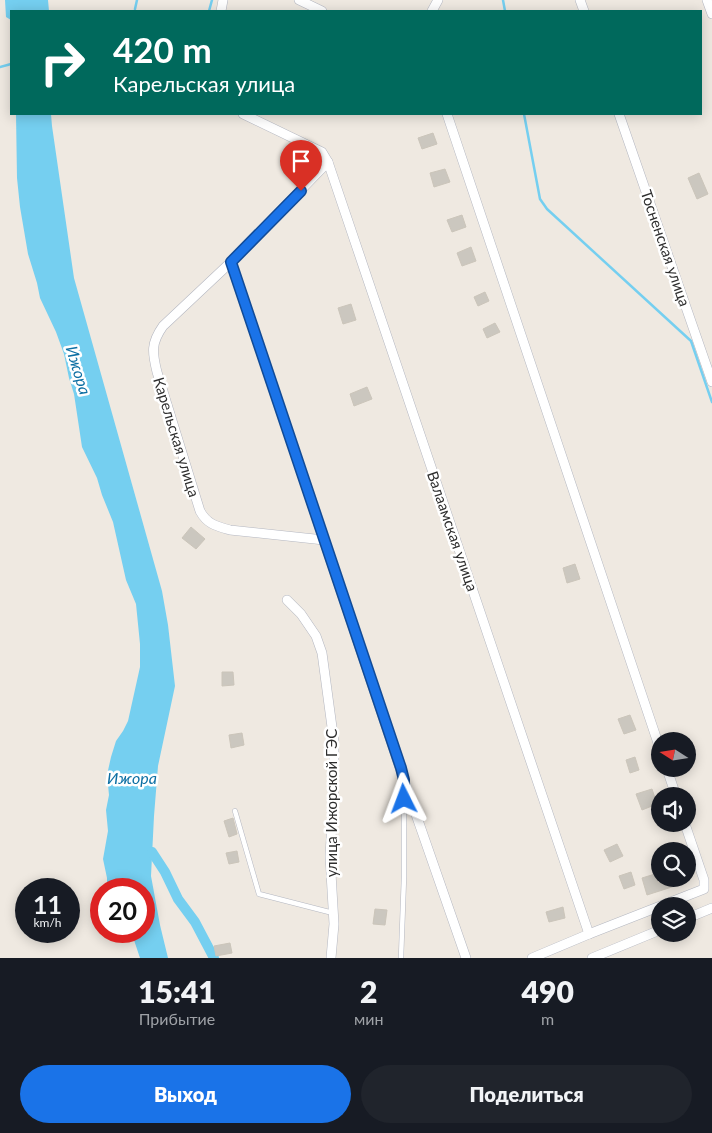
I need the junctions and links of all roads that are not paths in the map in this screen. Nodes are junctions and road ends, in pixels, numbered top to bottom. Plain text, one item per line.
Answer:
1 (299, 0) edge
2 (707, 0) edge
3 (320, 10) edge
4 (712, 14) edge
5 (244, 115) edge
6 (447, 115) edge
7 (619, 115) edge
8 (328, 162) junction
9 (231, 262) junction
10 (712, 382) edge
11 (324, 540) junction
12 (287, 600) dead end
13 (654, 732) edge
14 (404, 780) junction
15 (235, 811) dead end
16 (688, 832) edge
17 (712, 908) edge
18 (333, 913) junction
19 (696, 915) edge
20 (589, 934) junction
21 (651, 934) edge
22 (331, 958) edge
23 (401, 958) edge
24 (466, 958) edge
25 (532, 958) edge
26 (592, 958) edge

1 - 3 street
2 - 4 street
5 - 8 street
6 - 13 street
7 - 10 street, Тосненская улица
8 - 9 street, Карельская улица
8 - 20 street, Валаамская улица
9 - 11 street
9 - 11 street, Карельская улица
11 - 14 street
12 - 18 street, улица Ижорской ГЭС
14 - 23 lane
14 - 24 street
15 - 18 lane
16 - 20 street
17 - 19 street
18 - 22 street, улица Ижорской ГЭС
20 - 25 street
21 - 26 street

